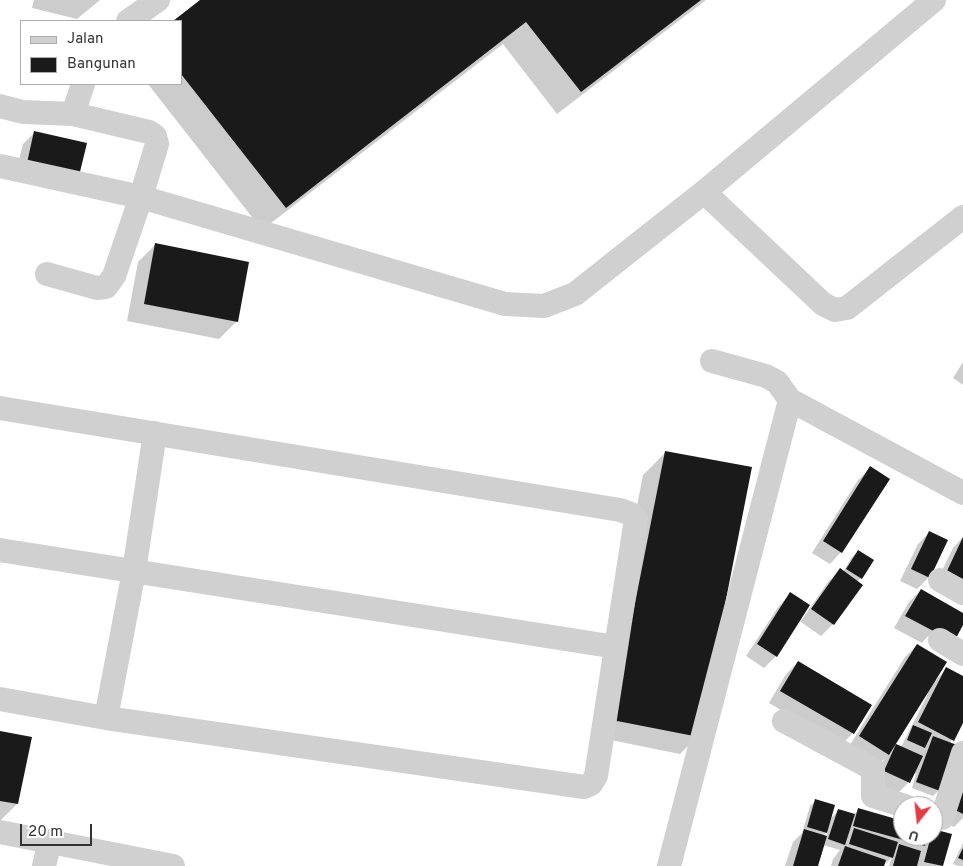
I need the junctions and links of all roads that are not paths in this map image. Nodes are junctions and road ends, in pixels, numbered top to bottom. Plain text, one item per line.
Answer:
1 (158, 0) edge
2 (934, 0) edge
3 (129, 20) edge
4 (83, 85) edge
5 (0, 106) edge
6 (73, 114) junction
7 (0, 166) edge
8 (704, 192) junction
9 (142, 197) junction
10 (963, 217) edge
11 (47, 274) dead end
12 (712, 361) dead end
13 (790, 400) junction
14 (0, 408) edge
15 (154, 433) junction
16 (963, 493) edge
17 (0, 550) edge
18 (134, 571) junction
19 (940, 580) dead end
20 (963, 593) edge
21 (940, 640) dead end
22 (616, 648) junction
23 (963, 654) edge
24 (0, 699) edge
25 (106, 718) junction
26 (784, 721) dead end
27 (963, 753) edge
28 (893, 802) edge
29 (946, 818) edge
30 (0, 832) edge
31 (50, 841) junction
32 (133, 862) edge
33 (44, 866) edge
34 (173, 866) edge
35 (669, 866) edge

1 - 3 street
2 - 8 street
4 - 6 street
5 - 6 street
6 - 9 street
7 - 9 street
8 - 9 street
8 - 10 street
9 - 11 street
12 - 13 street
13 - 16 street
13 - 35 street
14 - 15 street
15 - 18 street
15 - 22 street
17 - 18 street
18 - 22 street
18 - 25 street
19 - 20 street
21 - 23 street
22 - 25 street
24 - 25 street
26 - 28 street
27 - 29 street
30 - 31 street
31 - 32 street
31 - 33 street
32 - 34 street

